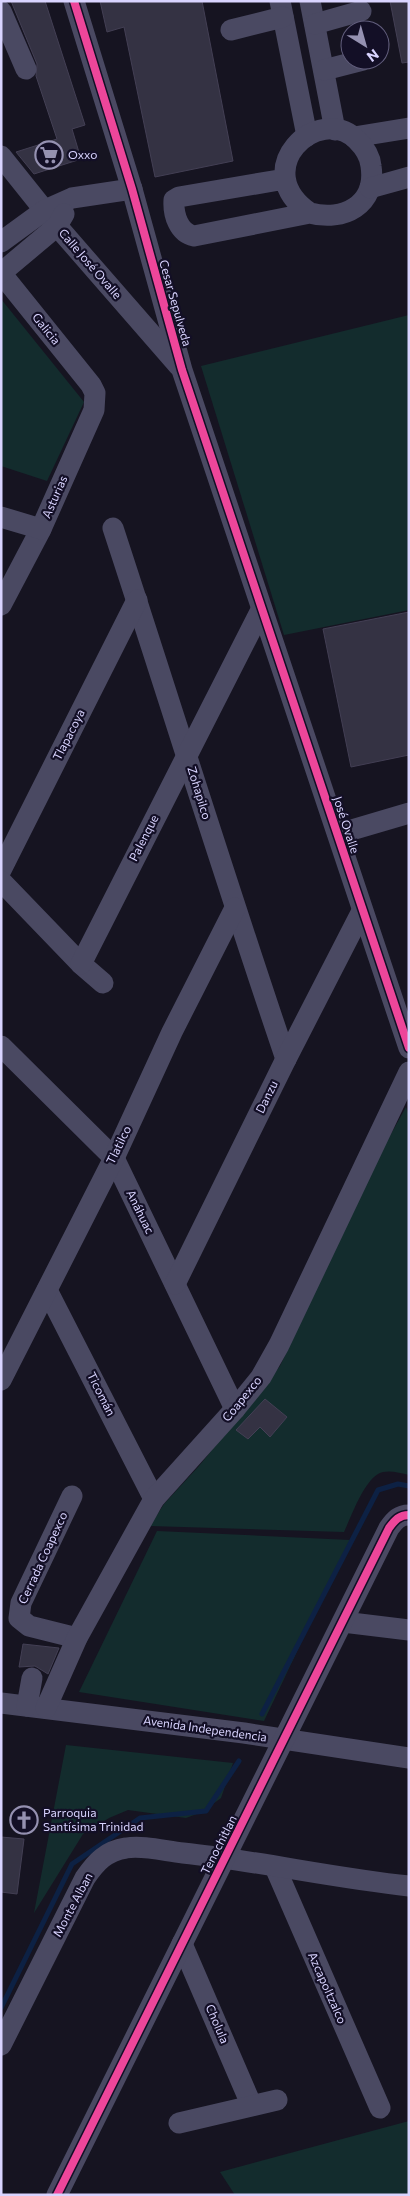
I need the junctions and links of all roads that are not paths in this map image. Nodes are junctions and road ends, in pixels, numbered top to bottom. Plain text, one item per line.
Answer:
1 (74, 1) edge
2 (310, 1) edge
3 (282, 9) edge
4 (1, 11) edge
5 (361, 11) dead end
6 (315, 24) junction
7 (231, 30) dead end
8 (340, 66) edge
9 (26, 69) dead end
10 (324, 70) junction
11 (409, 128) edge
12 (345, 134) junction
13 (307, 136) junction
14 (1, 156) edge
15 (409, 177) edge
16 (285, 179) junction
17 (370, 188) junction
18 (132, 189) junction
19 (310, 213) junction
20 (51, 218) junction
21 (1, 242) edge
22 (1, 273) edge
23 (182, 370) junction
24 (91, 385) joint
25 (1, 518) edge
26 (113, 528) dead end
27 (41, 529) junction
28 (137, 600) junction
29 (1, 605) edge
30 (261, 610) junction
31 (187, 753) junction
32 (409, 813) edge
33 (338, 834) junction
34 (1, 870) edge
35 (1, 881) edge
36 (235, 908) junction
37 (362, 911) junction
38 (81, 964) junction
39 (103, 983) dead end
40 (1, 1046) edge
41 (409, 1048) edge
42 (286, 1059) junction
43 (409, 1072) edge
44 (114, 1158) junction
45 (175, 1284) junction
46 (47, 1290) junction
47 (1, 1380) edge
48 (235, 1409) junction
49 (72, 1496) dead end
50 (154, 1499) junction
51 (409, 1515) edge
52 (343, 1622) junction
53 (409, 1630) edge
54 (78, 1638) junction
55 (32, 1678) dead end
56 (1, 1703) edge
57 (37, 1707) junction
58 (277, 1738) junction
59 (409, 1758) edge
60 (226, 1858) junction
61 (275, 1868) junction
62 (408, 1888) edge
63 (182, 1944) junction
64 (1, 2045) edge
65 (277, 2100) dead end
66 (251, 2104) junction
67 (380, 2108) dead end
68 (179, 2123) dead end
69 (57, 2195) edge

1 - 18 street, Cesar Sepulveda
2 - 6 street
3 - 7 street
3 - 13 street
4 - 9 street
5 - 6 street
6 - 10 street
8 - 10 street
10 - 12 street
11 - 12 street
12 - 13 street
12 - 17 street
13 - 16 street
14 - 20 street, Calle José Ovalle
15 - 17 street
16 - 19 street
16 - 19 street
17 - 19 street
18 - 20 street
18 - 23 street, Cesar Sepulveda
20 - 21 street
20 - 22 street
20 - 23 street, Calle José Ovalle
22 - 24 street, Galicia
23 - 30 street, Cesar Sepulveda
24 - 27 street, Asturias
25 - 27 street
26 - 28 street, Zohapilco
27 - 29 street, Asturias
28 - 31 street, Zohapilco
28 - 34 street, Tlapacoya
30 - 31 street, Palenque
30 - 33 street, José Ovalle
31 - 36 street, Zohapilco
31 - 38 street, Palenque
32 - 33 street
33 - 37 street, José Ovalle
35 - 38 street
36 - 42 street, Zohapilco
36 - 44 street, Tlatilco
37 - 41 street, José Ovalle
37 - 42 street, Danzu
38 - 39 street
40 - 44 street, Anáhuac
42 - 45 street, Danzu
43 - 48 street, Coapexco
44 - 45 street, Anáhuac
44 - 46 street, Tlatilco
45 - 48 street, Anáhuac
46 - 47 street, Tlatilco
46 - 50 street, Ticomán
48 - 50 street, Coapexco
49 - 54 street, Cerrada Coapexco
50 - 54 street, Coapexco
51 - 52 street, Tenochitlan
52 - 53 street
52 - 58 street, Tenochitlan
54 - 57 street, Coapexco
55 - 57 street
56 - 57 street, Avenida Independencia
57 - 58 street, Avenida Independencia
58 - 59 street, Avenida Independencia
58 - 60 street, Tenochitlan
60 - 61 street, Monte Alban
60 - 63 street, Tenochitlan
60 - 64 street, Monte Alban
61 - 62 street, Monte Alban
61 - 67 street, Azcapoltzalco
63 - 66 street, Cholula
63 - 69 street, Tenochitlan
65 - 66 street
66 - 68 street

